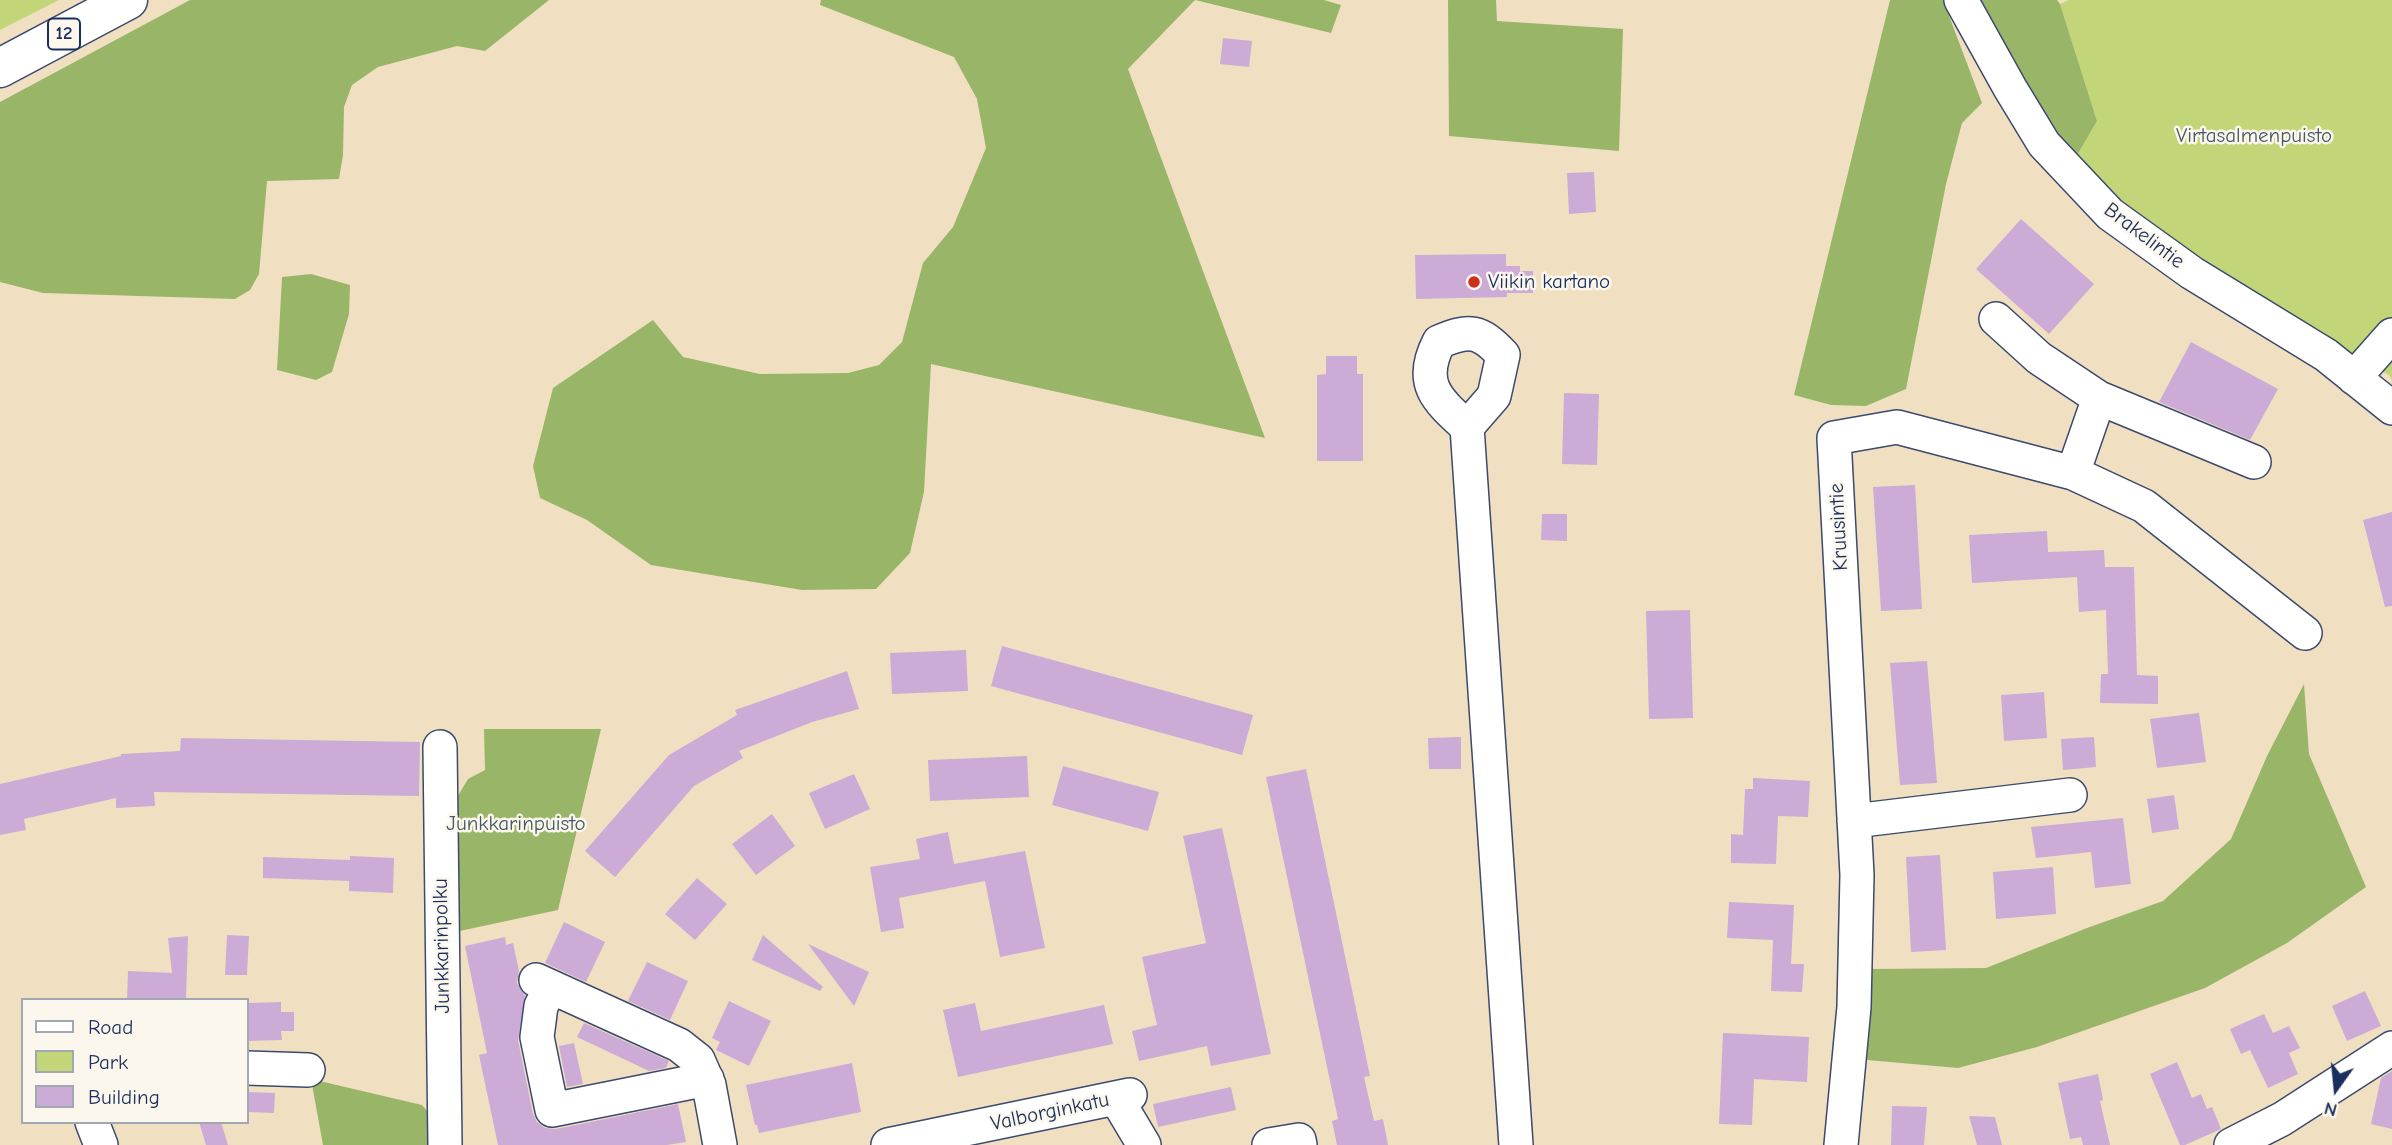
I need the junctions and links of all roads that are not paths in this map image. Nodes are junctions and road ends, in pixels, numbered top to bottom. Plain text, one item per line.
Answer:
1 (128, 0) edge
2 (1961, 0) edge
3 (0, 68) edge
4 (1996, 319) dead end
5 (2392, 335) edge
6 (2354, 378) junction
7 (2099, 398) junction
8 (2392, 408) edge
9 (1466, 427) dead end
10 (2254, 463) dead end
11 (2073, 473) junction
12 (2305, 633) dead end
13 (440, 747) dead end
14 (2070, 795) dead end
15 (1854, 821) junction
16 (2392, 1048) edge
17 (248, 1069) edge
18 (308, 1070) dead end
19 (707, 1079) junction
20 (93, 1124) edge
21 (100, 1145) edge
22 (445, 1145) edge
23 (720, 1145) edge
24 (888, 1145) edge
25 (1144, 1145) edge
26 (1269, 1145) edge
27 (1300, 1145) edge
28 (1516, 1145) edge
29 (1841, 1145) edge
30 (2231, 1145) edge

1 - 3 highway, 12
2 - 6 street, Brakelintie
4 - 7 street
5 - 6 street
6 - 8 street, Brakelintie
7 - 10 street
7 - 11 street
9 - 28 street
11 - 12 street, Kruusintie
11 - 15 street, Kruusintie
13 - 22 street, Junkkarinpolku
14 - 15 street
15 - 29 street, Kruusintie
16 - 30 street
17 - 18 street
19 - 19 street
19 - 23 street
20 - 21 street
24 - 25 street, Valborginkatu
26 - 27 street

